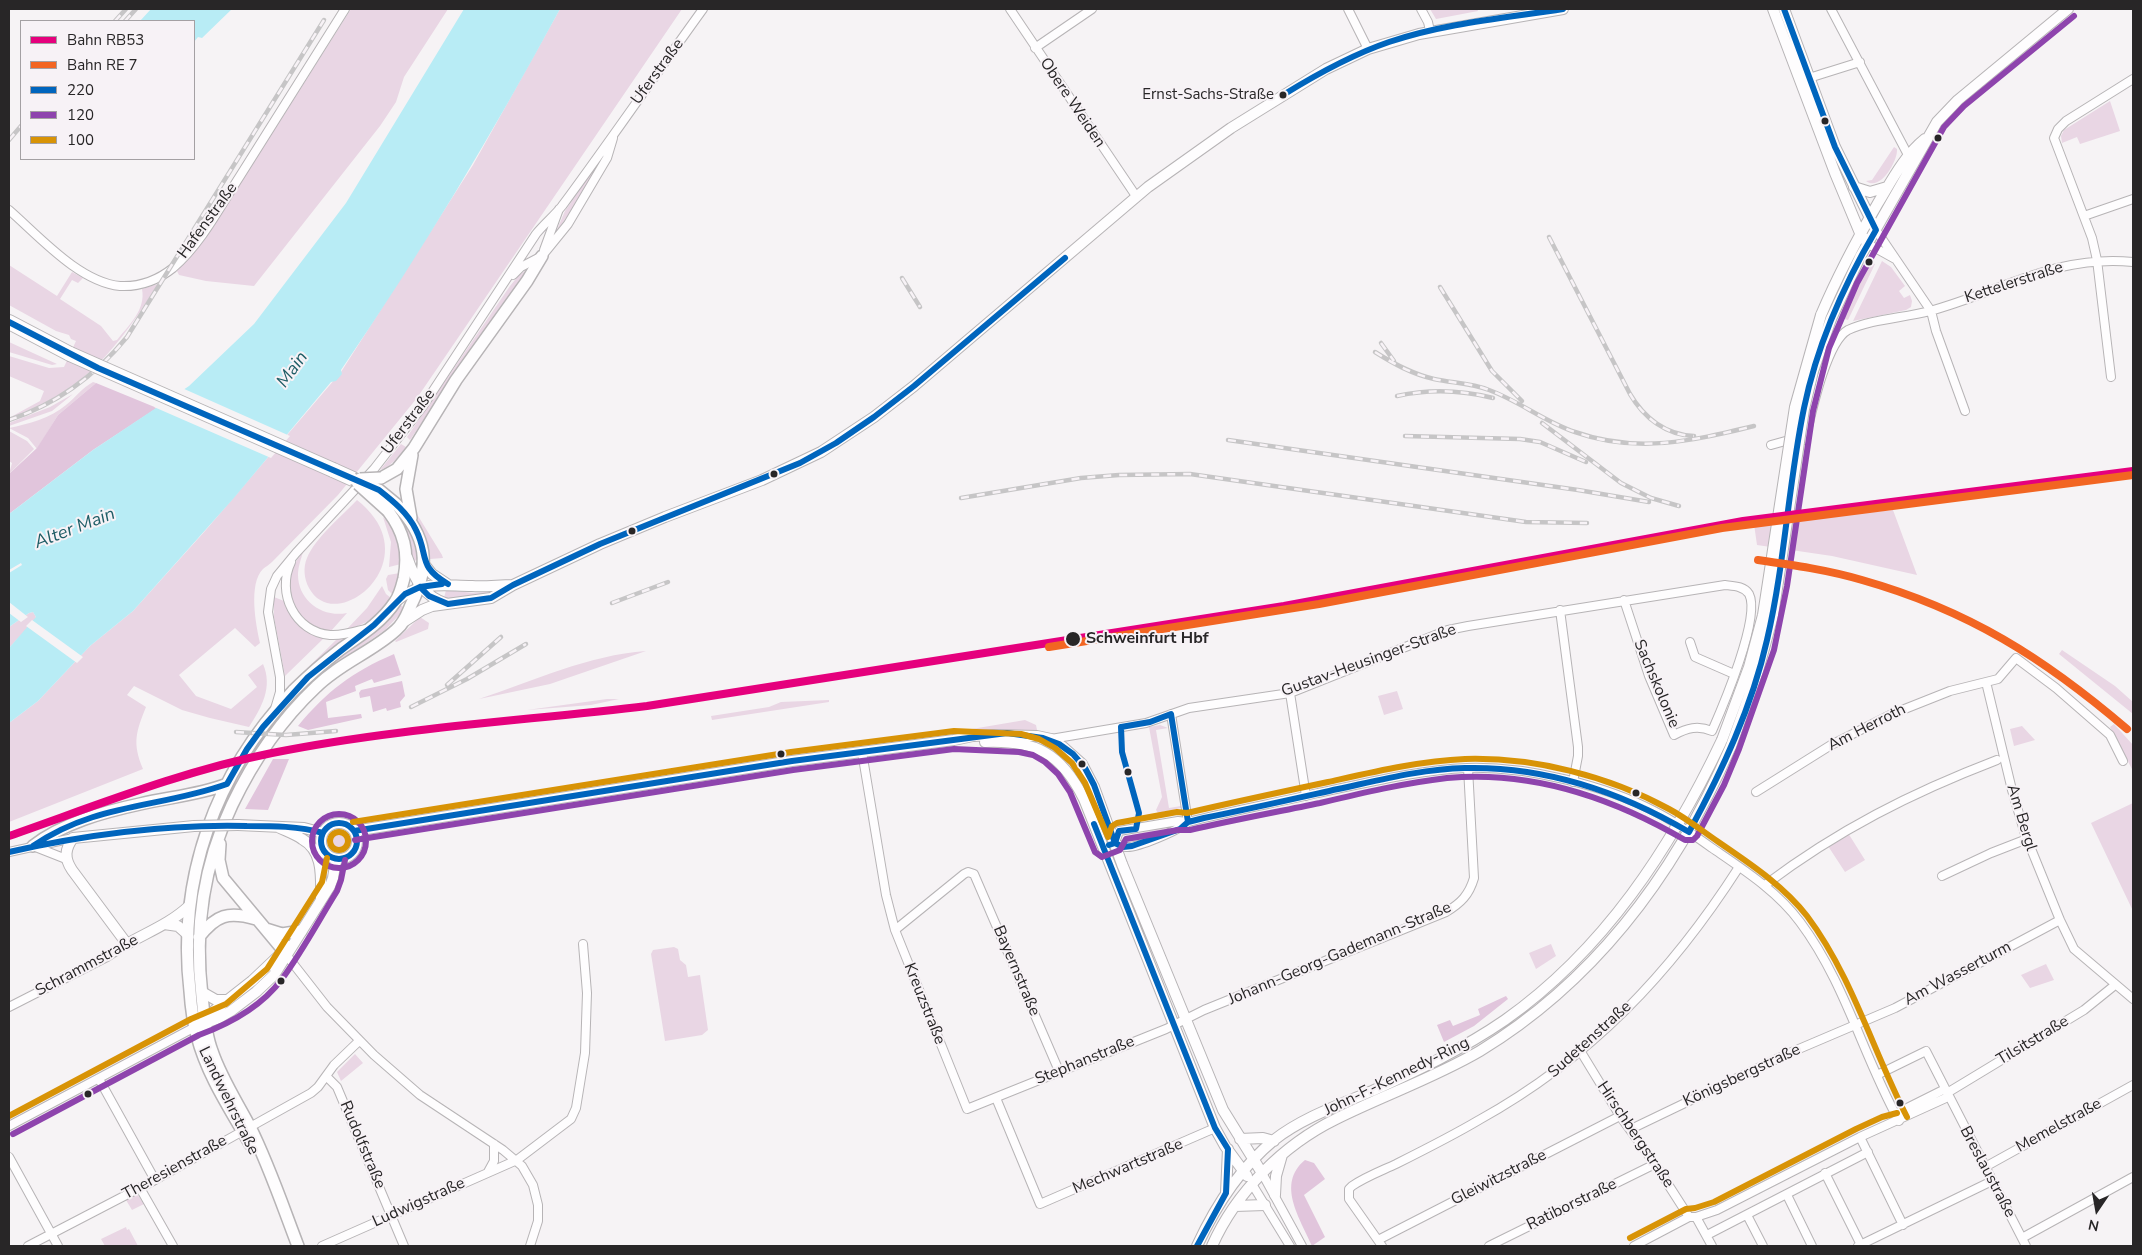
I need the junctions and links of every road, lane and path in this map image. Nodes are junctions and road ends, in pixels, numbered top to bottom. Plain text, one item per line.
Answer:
1 (345, 9) edge
2 (704, 9) edge
3 (1010, 9) edge
4 (1092, 9) edge
5 (1348, 9) edge
6 (1421, 9) edge
7 (1562, 9) edge
8 (1773, 9) edge
9 (1784, 9) edge
10 (1831, 9) edge
11 (2064, 12) edge
12 (1430, 31) junction
13 (1035, 48) junction
14 (1368, 49) junction
15 (1860, 62) junction
16 (1809, 78) junction
17 (2133, 79) edge
18 (613, 136) junction
19 (1927, 137) junction
20 (1908, 154) junction
21 (1854, 186) junction
22 (1887, 187) junction
23 (1136, 196) junction
24 (2133, 199) edge
25 (560, 208) junction
26 (9, 210) edge
27 (2084, 216) junction
28 (1869, 218) junction
29 (1876, 230) junction
30 (1860, 233) junction
31 (1868, 244) junction
32 (542, 256) junction
33 (1896, 259) junction
34 (2097, 260) junction
35 (2133, 262) edge
36 (507, 280) junction
37 (1931, 311) junction
38 (9, 322) edge
39 (2111, 376) dead end
40 (1964, 411) dead end
41 (1771, 445) dead end
42 (414, 448) junction
43 (353, 479) junction
44 (392, 508) junction
45 (412, 522) junction
46 (296, 553) junction
47 (407, 557) junction
48 (424, 564) junction
49 (448, 584) junction
50 (513, 585) junction
51 (419, 587) junction
52 (1624, 600) junction
53 (396, 601) junction
54 (448, 604) junction
55 (1560, 610) junction
56 (405, 621) junction
57 (374, 626) junction
58 (1690, 642) dead end
59 (1734, 674) junction
60 (1986, 682) junction
61 (1290, 693) junction
62 (275, 711) junction
63 (1171, 714) junction
64 (1051, 739) junction
65 (954, 740) junction
66 (1726, 743) junction
67 (862, 752) junction
68 (1997, 760) dead end
69 (2123, 761) dead end
70 (1468, 768) junction
71 (1573, 782) junction
72 (227, 784) junction
73 (1756, 792) dead end
74 (1306, 796) junction
75 (1188, 822) junction
76 (1677, 824) junction
77 (222, 827) junction
78 (278, 827) junction
79 (354, 831) junction
80 (1689, 832) junction
81 (324, 833) junction
82 (73, 838) junction
83 (2027, 839) junction
84 (1115, 843) junction
85 (33, 846) junction
86 (1103, 848) junction
87 (9, 852) edge
88 (66, 859) junction
89 (336, 859) junction
90 (1739, 867) junction
91 (1942, 876) dead end
92 (1765, 885) junction
93 (321, 900) junction
94 (188, 906) junction
95 (256, 919) junction
96 (2060, 920) junction
97 (164, 924) junction
98 (265, 928) junction
99 (895, 930) junction
100 (301, 931) junction
101 (187, 934) junction
102 (199, 937) junction
103 (127, 944) junction
104 (583, 944) dead end
105 (285, 953) junction
106 (1161, 960) junction
107 (1150, 964) junction
108 (2115, 985) junction
109 (202, 992) junction
110 (2133, 999) edge
111 (228, 1000) junction
112 (9, 1007) edge
113 (1185, 1018) junction
114 (1174, 1024) junction
115 (200, 1025) junction
116 (1855, 1026) junction
117 (359, 1041) junction
118 (1581, 1052) junction
119 (1059, 1071) junction
120 (1877, 1075) junction
121 (326, 1076) junction
122 (99, 1079) junction
123 (2133, 1085) edge
124 (1947, 1093) junction
125 (996, 1098) junction
126 (1620, 1116) junction
127 (1897, 1117) junction
128 (9, 1126) edge
129 (1216, 1128) junction
130 (246, 1129) junction
131 (1631, 1129) junction
132 (1860, 1137) junction
133 (1240, 1139) junction
134 (1274, 1141) junction
135 (494, 1144) junction
136 (1228, 1150) junction
137 (1868, 1152) junction
138 (1282, 1155) junction
139 (9, 1157) edge
140 (517, 1160) junction
141 (1253, 1161) junction
142 (1655, 1164) junction
143 (1985, 1167) junction
144 (1244, 1171) junction
145 (488, 1172) junction
146 (1262, 1173) junction
147 (1825, 1173) junction
148 (2133, 1177) edge
149 (155, 1180) junction
150 (1992, 1181) junction
151 (1252, 1184) junction
152 (140, 1188) junction
153 (1226, 1193) junction
154 (1275, 1195) junction
155 (1787, 1195) junction
156 (1265, 1205) junction
157 (1235, 1206) junction
158 (391, 1215) junction
159 (1747, 1215) junction
160 (1693, 1217) junction
161 (1903, 1225) junction
162 (51, 1234) junction
163 (1706, 1235) junction
164 (2022, 1238) junction
165 (1380, 1243) edge
166 (1860, 1245) edge
167 (28, 1246) edge
168 (58, 1246) edge
169 (173, 1246) edge
170 (291, 1246) edge
171 (298, 1246) edge
172 (322, 1246) edge
173 (404, 1246) edge
174 (530, 1246) edge
175 (1197, 1246) edge
176 (1212, 1246) edge
177 (1290, 1246) edge
178 (1302, 1246) edge
179 (1489, 1246) edge
180 (1634, 1246) edge
181 (1712, 1246) edge
182 (1763, 1246) edge
183 (1812, 1246) edge
184 (2026, 1246) edge

1 - 26 street, Hafenstraße
2 - 18 street, Uferstraße
3 - 13 street, Obere Weiden
4 - 13 street
5 - 14 street
6 - 12 street
7 - 12 main road
8 - 30 main road
9 - 16 main road
10 - 15 street
11 - 19 main road
12 - 14 main road
13 - 23 street, Obere Weiden
14 - 23 main road
15 - 16 street
15 - 20 street
16 - 21 main road
17 - 27 street
18 - 25 street, Uferstraße
18 - 32 street, Uferstraße
19 - 20 main road
19 - 29 main road
20 - 22 main road
21 - 22 main road
21 - 28 main road
22 - 28 main road
23 - 50 main road
24 - 27 street
25 - 32 street, Uferstraße
25 - 36 street, Uferstraße
27 - 34 street
28 - 29 main road
28 - 30 main road
29 - 31 main road
29 - 33 street
30 - 31 main road
30 - 66 main road, bridge
31 - 33 street
31 - 66 main road, bridge
32 - 36 street, Uferstraße
32 - 42 main road
33 - 37 street
34 - 35 street, Kettelerstraße
34 - 37 street, Kettelerstraße
34 - 39 street
36 - 46 street, Uferstraße
37 - 40 street
37 - 41 street, Kettelerstraße
38 - 43 highway, bridge
42 - 43 main road, bridge
42 - 45 main road
43 - 44 main road, bridge
44 - 45 main road
44 - 47 main road
45 - 48 main road
46 - 57 street, Uferstraße
46 - 62 street, Uferstraße
47 - 51 main road
47 - 53 main road
48 - 49 main road
48 - 51 main road
49 - 50 main road
49 - 51 main road
50 - 54 main road
51 - 53 main road
51 - 54 main road
51 - 56 main road
52 - 55 street, Gustav-Heusinger-Straße
52 - 59 street, Gustav-Heusinger-Straße
52 - 59 street, Sachskolonie
53 - 57 main road
54 - 56 main road
55 - 61 street, Gustav-Heusinger-Straße
55 - 71 street
56 - 77 main road, Landwehrstraße
57 - 62 main road
58 - 59 street
60 - 69 street, Am Herroth
60 - 73 street, Am Herroth
60 - 83 street, Am Bergl
61 - 63 street, Gustav-Heusinger-Straße
61 - 74 street
62 - 72 main road, Landwehrstraße
63 - 64 street, Gustav-Heusinger-Straße
63 - 75 street
64 - 65 main road
64 - 84 main road
65 - 67 main road
65 - 86 main road
66 - 76 main road, John-F.-Kennedy-Ring
66 - 80 main road, John-F.-Kennedy-Ring
67 - 79 main road
67 - 99 street, Kreuzstraße
68 - 92 street
70 - 71 street
70 - 74 street
70 - 113 street, Johann-Georg-Gademann-Straße
71 - 76 street
72 - 85 main road
72 - 94 main road, Landwehrstraße
74 - 75 street
75 - 84 street
75 - 84 street
76 - 80 street
76 - 134 main road, John-F.-Kennedy-Ring
77 - 95 main road
77 - 102 main road, Landwehrstraße
78 - 81 main road
78 - 82 main road, bridge
78 - 93 main road
79 - 81 main road
79 - 89 main road
80 - 90 street
80 - 138 main road, John-F.-Kennedy-Ring
81 - 89 main road
82 - 85 street
82 - 88 main road
83 - 91 street
83 - 96 street, Am Bergl
84 - 86 street
84 - 106 main road
85 - 87 street
85 - 88 street
86 - 107 main road
88 - 103 main road
89 - 93 main road
90 - 92 street
90 - 118 street, Sudetenstraße
92 - 116 street
93 - 100 main road
94 - 97 main road, Schrammstraße
94 - 101 main road, Landwehrstraße
95 - 98 main road
95 - 102 main road
96 - 108 street, Am Bergl
96 - 116 street, Am Wasserturm
97 - 101 main road
97 - 103 main road, Schrammstraße
98 - 100 main road
98 - 105 main road
99 - 119 street, Bayernstraße
99 - 125 street, Kreuzstraße
100 - 105 main road
101 - 115 main road, Landwehrstraße
102 - 109 main road, Landwehrstraße
103 - 112 street, Schrammstraße
104 - 140 street, Ludwigstraße
105 - 111 main road
105 - 115 main road
105 - 117 street
106 - 107 main road
106 - 113 main road
107 - 114 main road
108 - 110 street
108 - 124 street, Tilsitstraße
109 - 111 main road
109 - 115 main road, Landwehrstraße
111 - 115 main road
113 - 114 street, Johann-Georg-Gademann-Straße
113 - 133 main road
114 - 119 street, Stephanstraße
114 - 129 main road
115 - 122 street
115 - 130 main road, Landwehrstraße
116 - 120 street
116 - 131 street, Königsbergstraße
117 - 121 street, Theresienstraße
117 - 135 street
118 - 126 street, Hirschbergstraße
118 - 165 street, Sudetenstraße
119 - 125 street, Stephanstraße
120 - 124 street, Breslaustraße
120 - 127 street
121 - 130 street, Theresienstraße
121 - 158 street, Rudolfstraße
122 - 128 street
122 - 149 street
123 - 143 street, Memelstraße
124 - 127 street, Tilsitstraße
124 - 143 street, Breslaustraße
125 - 129 street, Mechwartstraße
126 - 131 street, Hirschbergstraße
126 - 165 street, Gleiwitzstraße
127 - 132 street, Tilsitstraße
129 - 136 main road
130 - 149 street, Theresienstraße
130 - 170 main road, Landwehrstraße
130 - 171 main road, Landwehrstraße
131 - 142 street, Hirschbergstraße
132 - 137 street
132 - 160 street, Tilsitstraße
133 - 134 main road
133 - 141 main road
134 - 141 main road, John-F.-Kennedy-Ring
135 - 140 street
135 - 145 street
136 - 144 main road
136 - 153 main road
137 - 147 street
137 - 161 street
138 - 146 main road, John-F.-Kennedy-Ring
138 - 154 main road
139 - 162 street
140 - 145 street, Ludwigstraße
140 - 174 street
141 - 144 main road, John-F.-Kennedy-Ring
141 - 146 main road
142 - 160 street, Hirschbergstraße
142 - 179 street, Ratiborstraße
143 - 150 street, Breslaustraße
144 - 151 main road
144 - 153 main road, John-F.-Kennedy-Ring
145 - 158 street, Ludwigstraße
146 - 151 main road, John-F.-Kennedy-Ring
146 - 154 street
147 - 155 street
147 - 166 street
148 - 164 street
149 - 152 street, Theresienstraße
150 - 161 street
150 - 164 street, Breslaustraße
151 - 156 street
151 - 157 main road, John-F.-Kennedy-Ring
152 - 162 street, Theresienstraße
152 - 169 street
153 - 175 main road, John-F.-Kennedy-Ring
154 - 178 street
155 - 159 street
155 - 183 street
156 - 157 main road
156 - 177 street
157 - 176 main road, John-F.-Kennedy-Ring
158 - 172 street, Ludwigstraße
158 - 173 street, Rudolfstraße
159 - 163 street
159 - 182 street
160 - 163 street, Hirschbergstraße
160 - 180 street, Tilsitstraße
161 - 166 street
162 - 167 street, Theresienstraße
162 - 168 street
163 - 181 street, Hirschbergstraße
164 - 184 street, Breslaustraße

